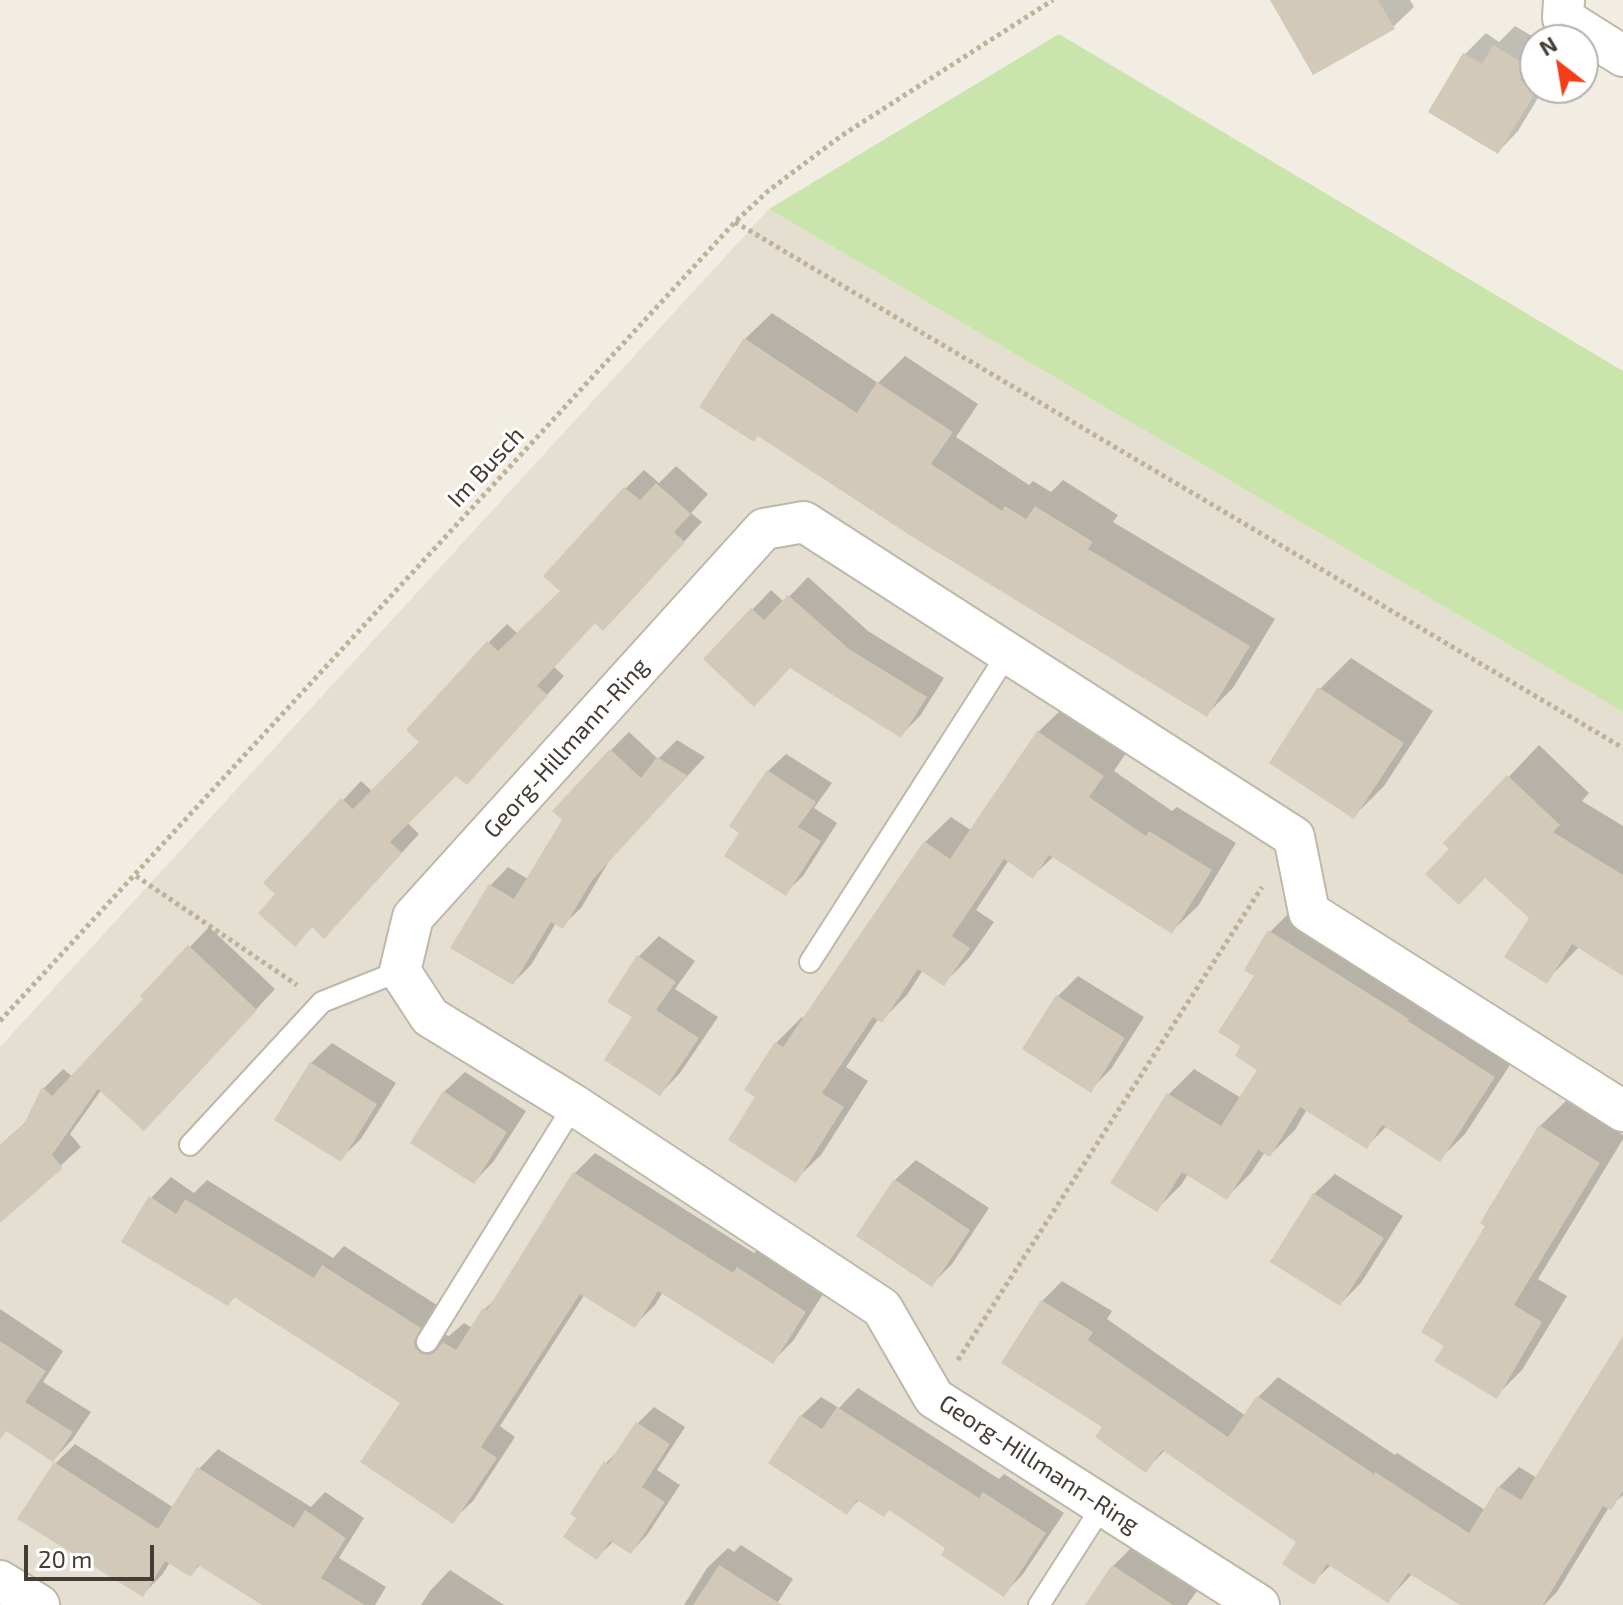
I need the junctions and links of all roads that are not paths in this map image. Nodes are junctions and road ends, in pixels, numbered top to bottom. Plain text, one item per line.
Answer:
1 (1564, 0) edge
2 (1623, 56) edge
3 (1008, 653) junction
4 (810, 962) dead end
5 (400, 971) junction
6 (574, 1105) junction
7 (1623, 1111) edge
8 (190, 1145) dead end
9 (427, 1342) dead end
10 (1103, 1505) junction
11 (0, 1581) edge
12 (39, 1605) edge
13 (1039, 1605) edge
14 (1259, 1605) edge

1 - 2 street
3 - 4 lane
3 - 5 street, Georg-Hillmann-Ring
3 - 7 street, Georg-Hillmann-Ring
5 - 6 street, Georg-Hillmann-Ring
5 - 8 lane
6 - 9 lane
6 - 10 street, Georg-Hillmann-Ring
10 - 13 lane
10 - 14 street, Georg-Hillmann-Ring
11 - 12 street

